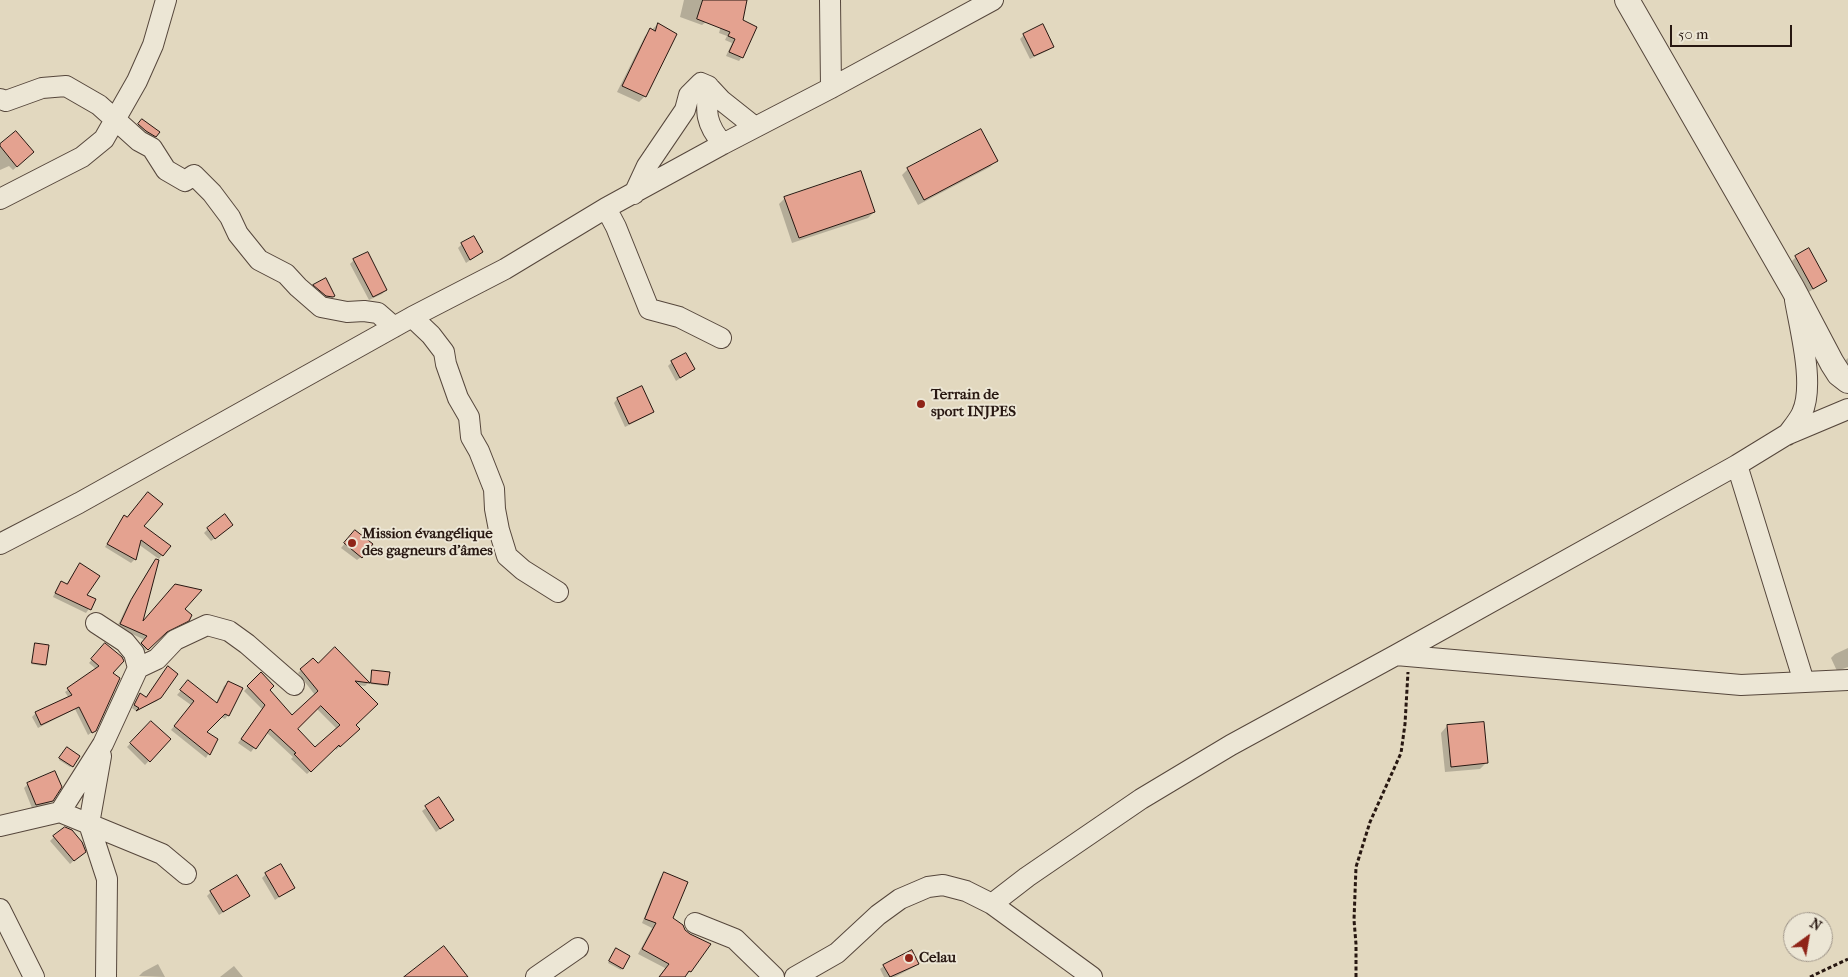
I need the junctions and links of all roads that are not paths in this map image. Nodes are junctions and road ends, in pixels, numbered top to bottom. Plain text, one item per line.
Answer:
1 (166, 0) edge
2 (830, 0) edge
3 (993, 0) edge
4 (1627, 0) edge
5 (708, 86) junction
6 (831, 88) junction
7 (0, 99) edge
8 (116, 119) junction
9 (754, 127) junction
10 (723, 144) junction
11 (634, 194) junction
12 (0, 199) edge
13 (606, 208) junction
14 (1792, 289) junction
15 (412, 317) junction
16 (394, 327) junction
17 (722, 338) dead end
18 (1848, 381) edge
19 (1848, 410) edge
20 (1786, 436) junction
21 (1736, 465) junction
22 (0, 544) edge
23 (558, 592) dead end
24 (96, 623) dead end
25 (1402, 656) junction
26 (138, 668) junction
27 (1848, 680) edge
28 (1804, 682) junction
29 (294, 685) dead end
30 (104, 744) junction
31 (60, 812) junction
32 (89, 824) junction
33 (0, 826) edge
34 (186, 874) dead end
35 (992, 904) junction
36 (0, 909) edge
37 (695, 923) dead end
38 (578, 948) dead end
39 (1060, 954) junction
40 (34, 977) edge
41 (106, 977) edge
42 (536, 977) edge
43 (774, 977) edge
44 (795, 977) edge
45 (1065, 977) edge
46 (1092, 977) edge

1 - 8 street
2 - 6 street
3 - 6 street
4 - 14 street
5 - 9 street
5 - 10 street
5 - 11 street
6 - 9 street
7 - 8 street
8 - 12 street
8 - 16 street
9 - 10 street
10 - 11 street
11 - 13 street
13 - 15 street
13 - 17 street
14 - 18 street
14 - 20 street
15 - 16 street
15 - 23 street
16 - 22 street
19 - 20 street
20 - 21 street
21 - 25 street
21 - 28 street
24 - 26 street
25 - 28 street
25 - 35 street
26 - 29 street
26 - 30 street
27 - 28 street
30 - 31 street
30 - 32 street
31 - 32 street
31 - 33 street
32 - 34 street
32 - 41 street
35 - 39 street
35 - 44 street
36 - 40 street
37 - 43 street
38 - 42 street
39 - 45 street
39 - 46 street

